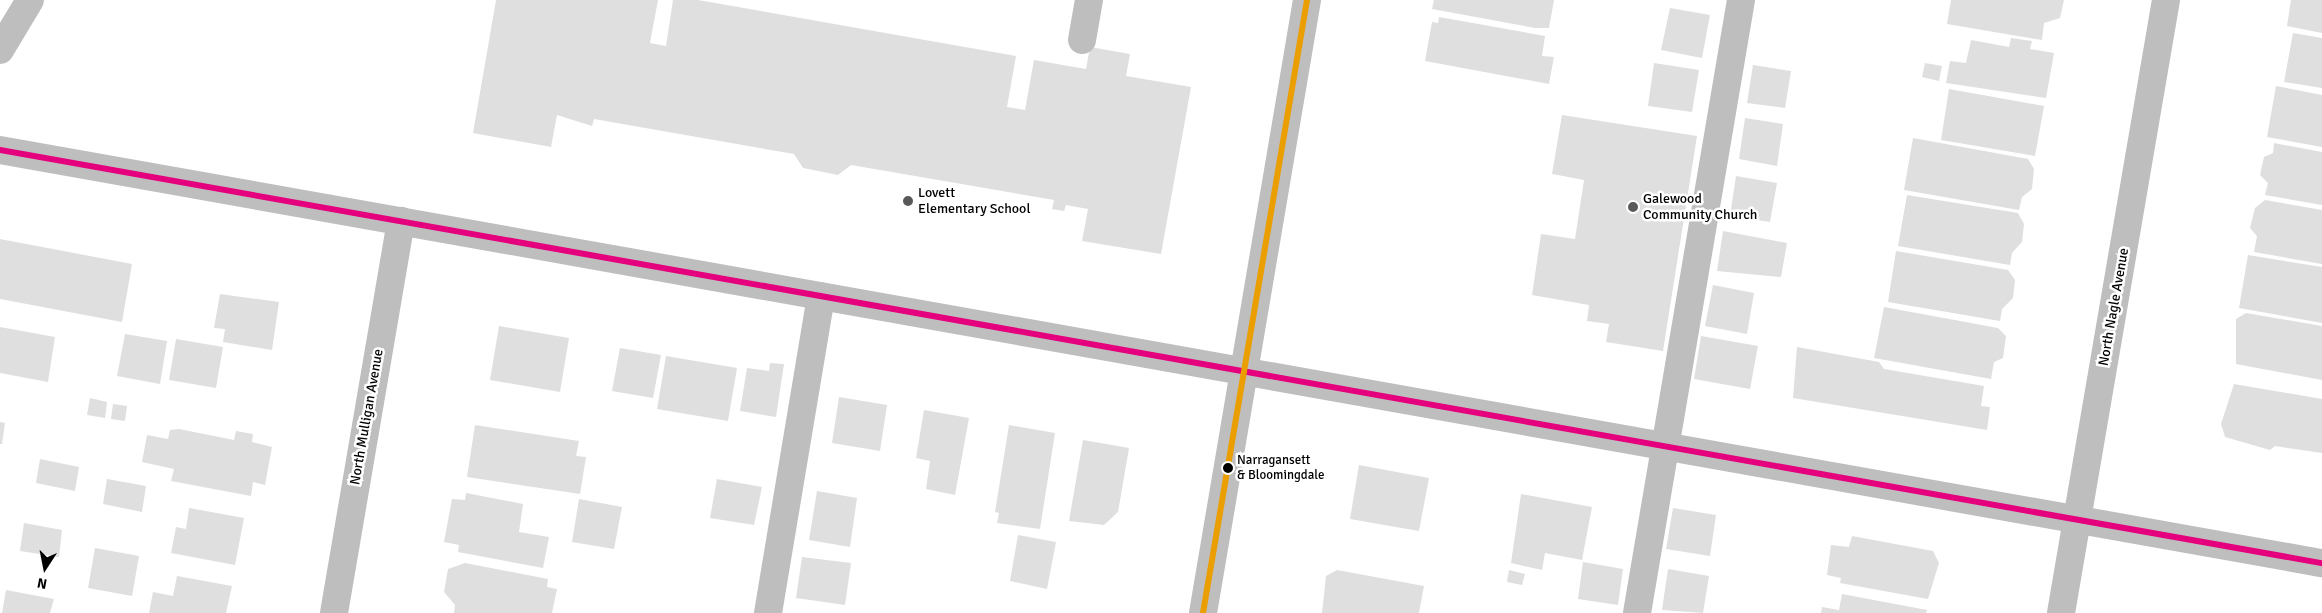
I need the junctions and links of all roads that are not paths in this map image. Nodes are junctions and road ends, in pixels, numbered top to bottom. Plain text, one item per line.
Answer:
1 (30, 0) edge
2 (1089, 0) edge
3 (1307, 0) edge
4 (1741, 0) edge
5 (2166, 0) edge
6 (1082, 40) dead end
7 (0, 50) edge
8 (0, 150) edge
9 (400, 221) junction
10 (821, 296) junction
11 (1244, 371) junction
12 (1665, 446) junction
13 (2077, 520) junction
14 (2322, 563) edge
15 (334, 613) edge
16 (768, 613) edge
17 (1203, 613) edge
18 (1637, 613) edge
19 (2061, 613) edge

1 - 7 street
2 - 6 street
3 - 11 street
4 - 12 street
5 - 13 street, North Nagle Avenue
8 - 9 street
9 - 10 street
9 - 15 street, North Mulligan Avenue
10 - 11 street
10 - 16 street
11 - 12 street
11 - 17 street
12 - 13 street
12 - 18 street
13 - 14 street
13 - 19 street, North Nagle Avenue

